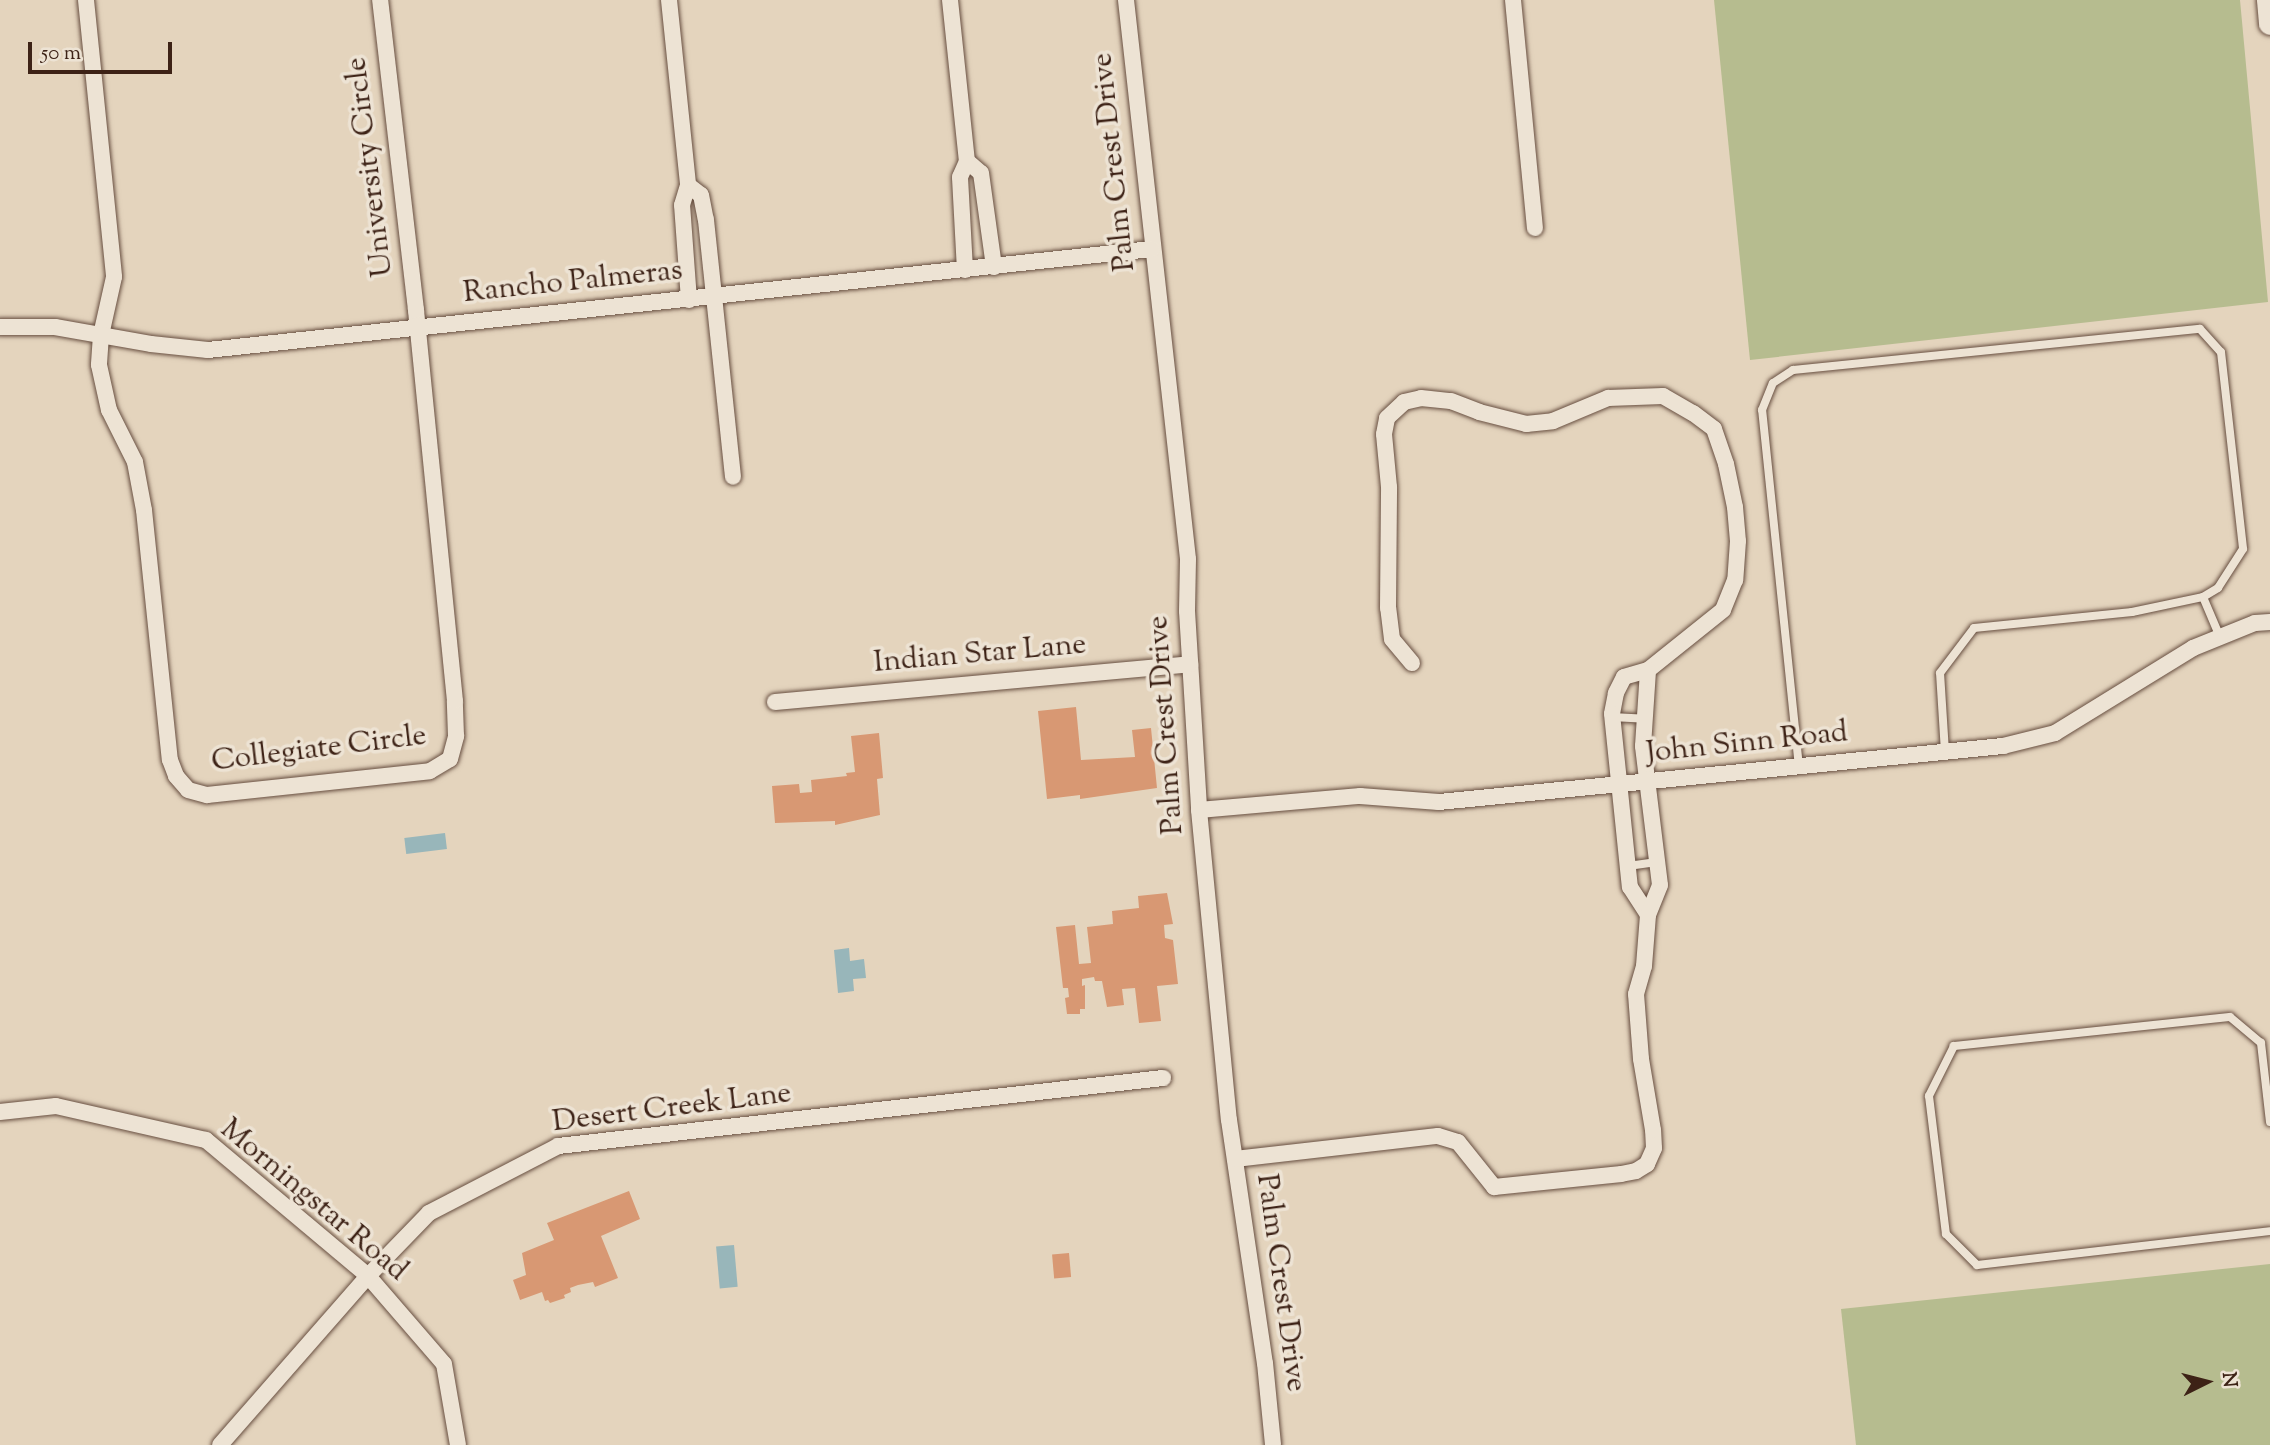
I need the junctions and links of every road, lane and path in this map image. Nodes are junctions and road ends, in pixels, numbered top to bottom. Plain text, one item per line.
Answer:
1 (86, 0) edge
2 (380, 0) edge
3 (669, 0) edge
4 (950, 0) edge
5 (1126, 0) edge
6 (1513, 0) edge
7 (2268, 0) edge
8 (2270, 23) edge
9 (967, 161) junction
10 (688, 185) junction
11 (985, 201) junction
12 (962, 204) junction
13 (707, 229) junction
14 (1535, 229) dead end
15 (684, 232) junction
16 (1152, 249) junction
17 (994, 267) junction
18 (965, 270) junction
19 (714, 296) junction
20 (689, 300) junction
21 (0, 327) edge
22 (416, 327) junction
23 (101, 335) junction
24 (733, 477) dead end
25 (2203, 597) junction
26 (2270, 622) edge
27 (2220, 637) junction
28 (1412, 663) dead end
29 (1190, 664) junction
30 (1648, 670) junction
31 (775, 702) dead end
32 (1612, 717) junction
33 (1645, 719) junction
34 (1945, 752) junction
35 (1799, 767) junction
36 (1649, 782) junction
37 (1619, 785) junction
38 (1199, 810) junction
39 (1657, 862) junction
40 (1628, 866) junction
41 (1648, 915) junction
42 (1163, 1078) dead end
43 (0, 1112) edge
44 (2270, 1122) edge
45 (1235, 1160) junction
46 (2270, 1231) edge
47 (368, 1276) junction
48 (220, 1445) edge
49 (458, 1445) edge
50 (1273, 1445) edge

1 - 23 street
2 - 22 street, University Circle
3 - 10 street
4 - 9 street
5 - 16 street, Palm Crest Drive
6 - 14 street
7 - 8 main road
9 - 11 street
9 - 12 street
10 - 13 street
10 - 15 street
11 - 12 street
11 - 17 street
12 - 18 street
13 - 15 street
13 - 19 street
15 - 20 street
16 - 17 street, Rancho Palmeras
16 - 29 street, Palm Crest Drive
17 - 18 street, Rancho Palmeras
18 - 19 street, Rancho Palmeras
19 - 20 street, Rancho Palmeras
19 - 24 street
20 - 22 street, Rancho Palmeras
21 - 23 street, Rancho Palmeras
22 - 23 street, Rancho Palmeras
22 - 23 street, Collegiate Circle
25 - 27 lane
25 - 34 lane
25 - 35 lane
26 - 27 street, John Sinn Road
27 - 34 street, John Sinn Road
28 - 30 street
29 - 31 street, Indian Star Lane
29 - 38 street, Palm Crest Drive
30 - 32 street
30 - 33 street
32 - 33 lane
32 - 37 street
33 - 36 street
34 - 35 street, John Sinn Road
35 - 36 street, John Sinn Road
36 - 37 street, John Sinn Road
36 - 39 street
37 - 38 street, John Sinn Road
37 - 40 street
38 - 45 street, Palm Crest Drive
39 - 40 lane
39 - 41 street
40 - 41 street
41 - 45 street
42 - 47 street, Desert Creek Lane
43 - 47 street, Morningstar Road
44 - 46 lane
45 - 50 street, Palm Crest Drive
47 - 48 street, Desert Creek Lane
47 - 49 street, Morningstar Road

